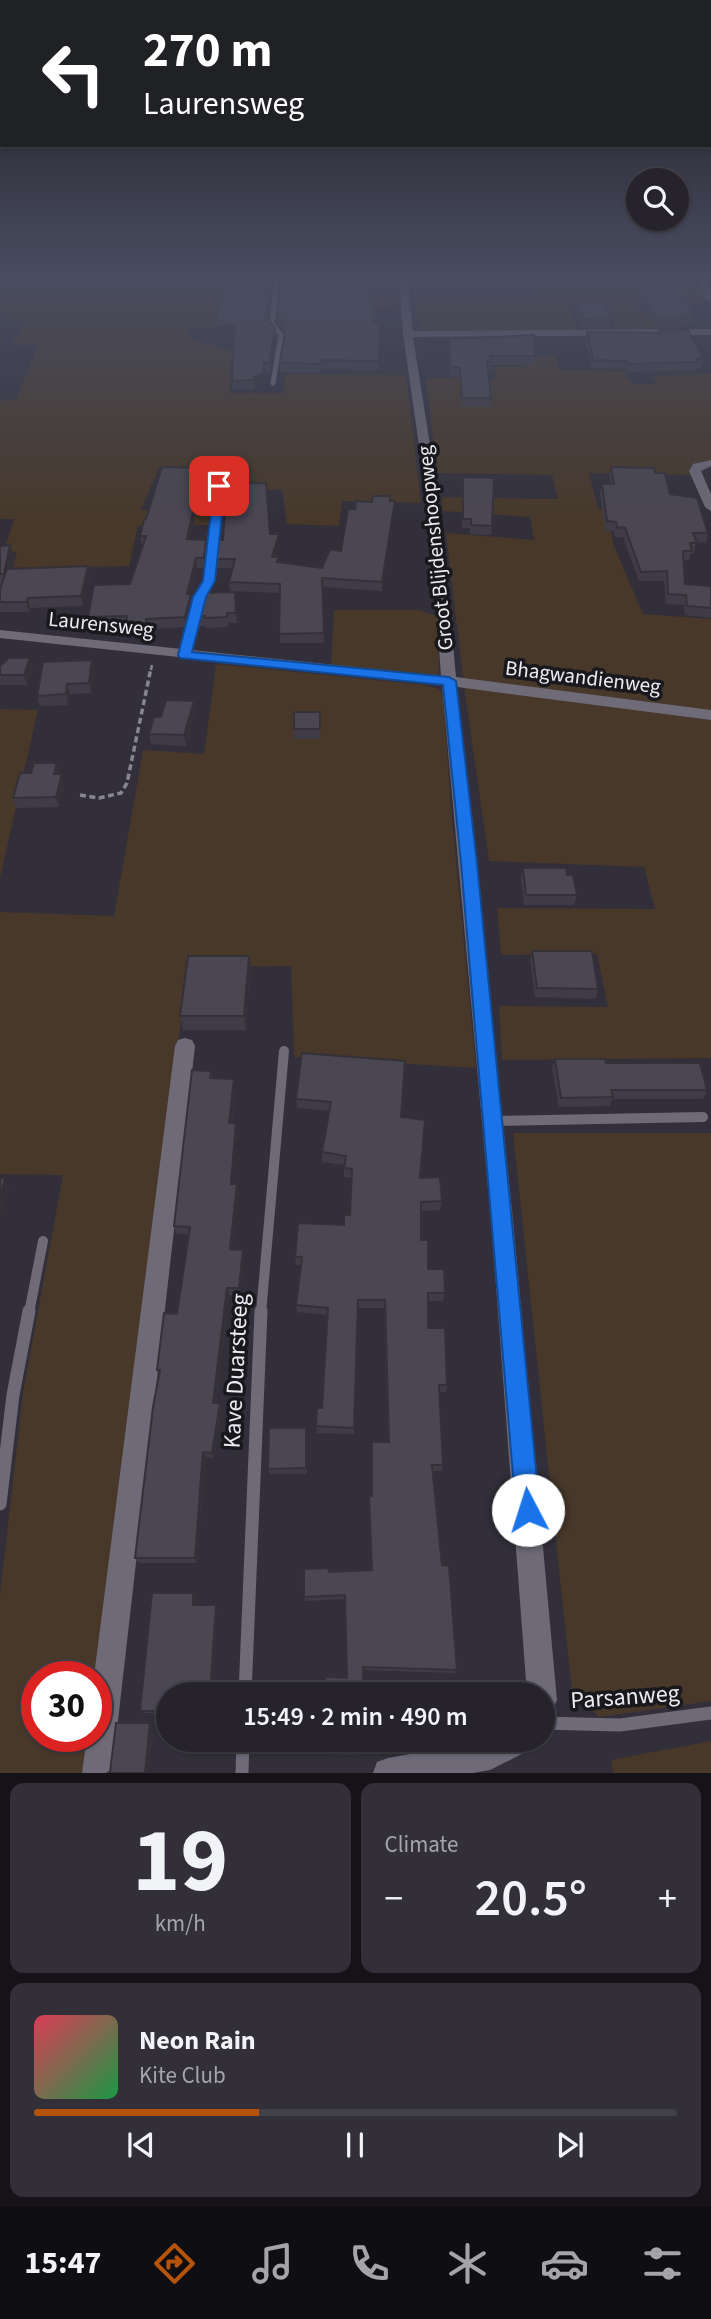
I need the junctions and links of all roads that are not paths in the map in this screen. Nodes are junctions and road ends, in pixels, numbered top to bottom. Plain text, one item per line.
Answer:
1 (277, 358) edge
2 (412, 358) edge
3 (273, 383) dead end
4 (711, 463) edge
5 (219, 486) dead end
6 (711, 507) edge
7 (0, 634) edge
8 (185, 655) junction
9 (449, 681) junction
10 (711, 715) edge
11 (185, 1046) dead end
12 (284, 1051) dead end
13 (703, 1117) dead end
14 (493, 1121) junction
15 (43, 1241) dead end
16 (0, 1504) edge
17 (245, 1682) edge
18 (540, 1682) edge
19 (711, 1713) edge
20 (555, 1723) edge
21 (243, 1752) edge
22 (496, 1752) edge
23 (97, 1773) edge
24 (242, 1773) edge
25 (388, 1773) edge

1 - 3 lane
2 - 9 street, Groot Blijdenshoopweg
4 - 6 street
5 - 8 lane
7 - 8 street, Laurensweg
8 - 9 street, Laurensweg
9 - 10 street, Bhagwandienweg
9 - 14 street, Groot Blijdenshoopweg
11 - 23 street
12 - 17 lane, Kave Duarsteeg
13 - 14 lane
14 - 18 street, Groot Blijdenshoopweg
15 - 16 lane
19 - 20 lane, Parsanweg
21 - 24 lane
22 - 25 street

